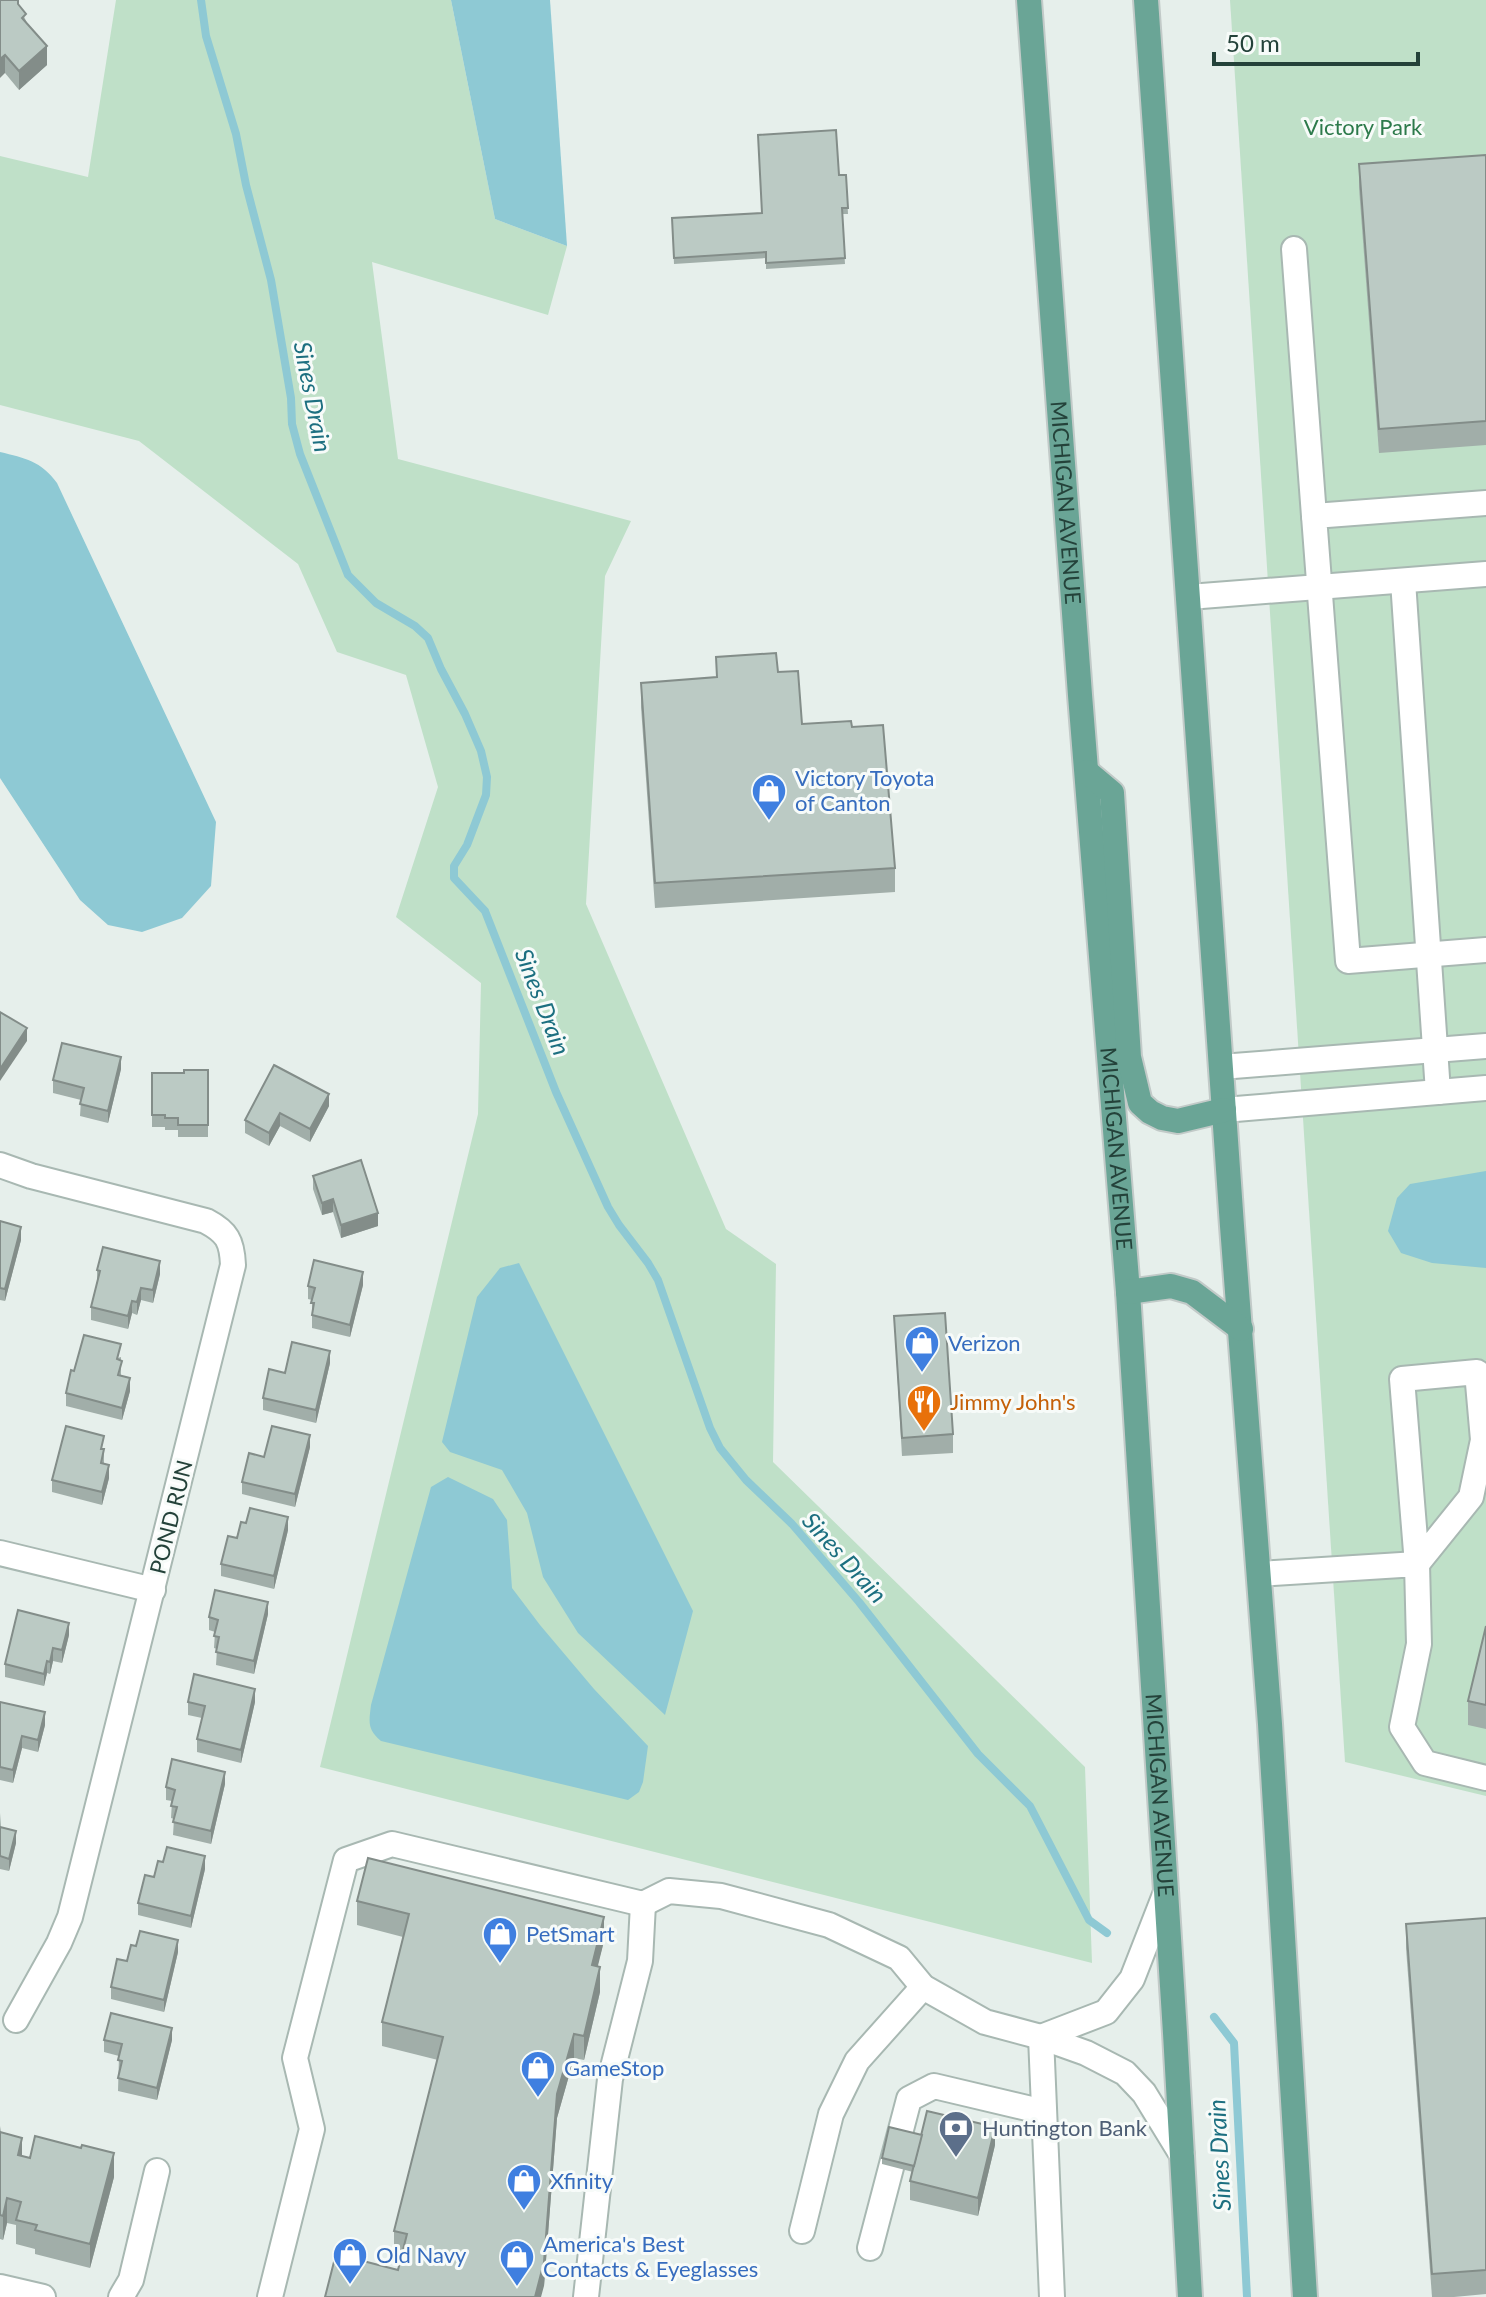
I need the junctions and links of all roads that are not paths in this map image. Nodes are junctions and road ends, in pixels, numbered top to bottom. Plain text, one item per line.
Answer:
1 (1029, 0) edge
2 (1146, 0) edge
3 (1294, 249) dead end
4 (1486, 503) edge
5 (1314, 516) junction
6 (1486, 574) edge
7 (1403, 581) junction
8 (1320, 587) junction
9 (1189, 597) junction
10 (1087, 772) junction
11 (1486, 950) edge
12 (1428, 954) junction
13 (1486, 1046) edge
14 (1434, 1049) junction
15 (1221, 1067) junction
16 (1486, 1088) edge
17 (1438, 1092) junction
18 (1224, 1110) junction
19 (0, 1165) edge
20 (1128, 1292) junction
21 (1241, 1329) junction
22 (0, 1553) edge
23 (1417, 1564) junction
24 (1259, 1574) junction
25 (153, 1590) junction
26 (1486, 1778) edge
27 (1166, 1892) junction
28 (643, 1904) junction
29 (923, 1987) junction
30 (16, 2020) dead end
31 (1041, 2037) junction
32 (1044, 2112) junction
33 (1182, 2155) junction
34 (157, 2171) dead end
35 (802, 2231) dead end
36 (870, 2248) dead end
37 (0, 2287) edge
38 (43, 2297) edge
39 (121, 2297) edge
40 (270, 2297) edge
41 (586, 2297) edge
42 (1052, 2297) edge
43 (1190, 2297) edge
44 (1305, 2297) edge

1 - 10 main road, MICHIGAN AVENUE
2 - 9 main road
3 - 5 street
4 - 5 street
5 - 8 street
6 - 7 street
7 - 8 street
7 - 12 street
8 - 9 street
8 - 12 street
9 - 15 main road
10 - 18 main road
10 - 20 main road, MICHIGAN AVENUE
11 - 12 street
12 - 14 street
13 - 14 street
14 - 15 street
14 - 17 street
15 - 18 main road
16 - 17 street
17 - 18 street
18 - 21 main road
19 - 25 street, POND RUN
20 - 21 main road
20 - 27 main road, MICHIGAN AVENUE
21 - 24 main road
22 - 25 street
23 - 23 street
23 - 24 street
23 - 26 street
24 - 44 main road
25 - 30 street, POND RUN
27 - 31 street
27 - 33 main road, MICHIGAN AVENUE
28 - 29 street
28 - 40 street
28 - 41 street
29 - 31 street
29 - 35 street
31 - 32 street
31 - 33 street
32 - 36 street
32 - 42 street
33 - 43 main road, MICHIGAN AVENUE
34 - 39 street
37 - 38 street

